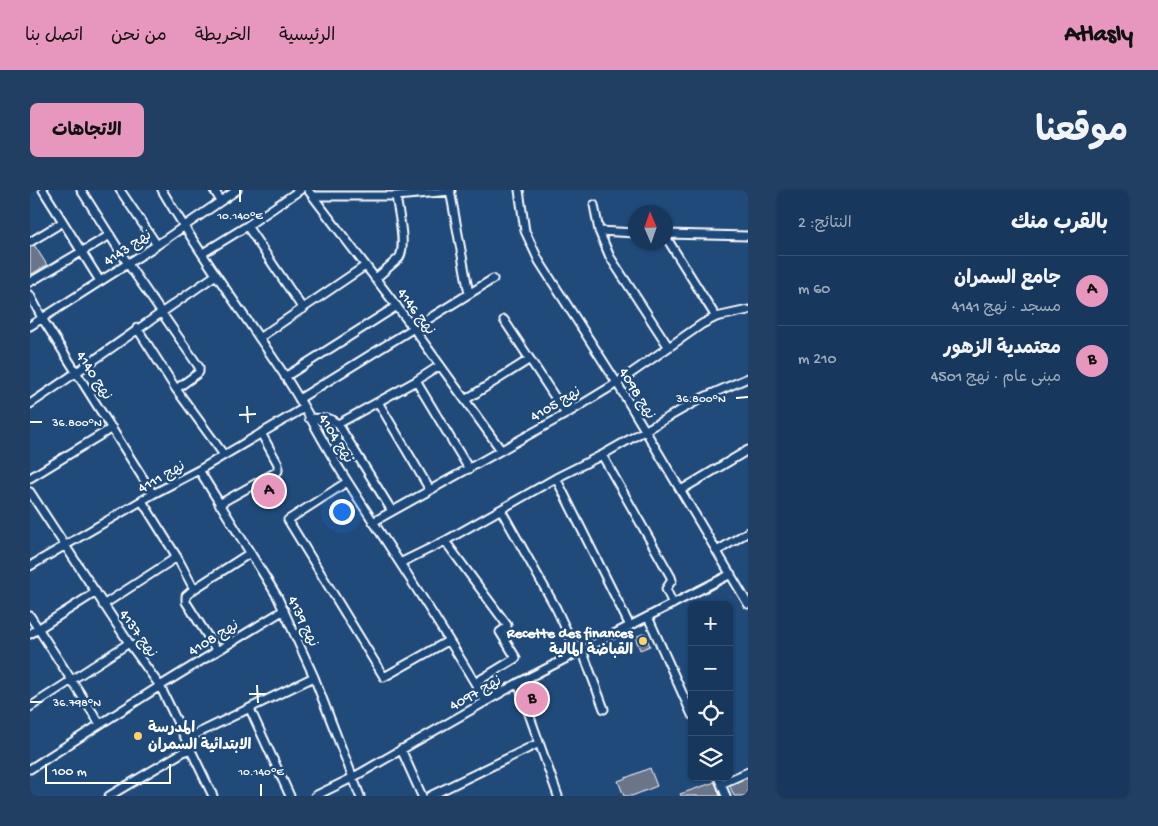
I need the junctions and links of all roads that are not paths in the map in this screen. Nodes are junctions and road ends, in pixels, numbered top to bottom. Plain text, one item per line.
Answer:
1 (43, 190) edge
2 (81, 190) edge
3 (120, 190) edge
4 (162, 190) edge
5 (214, 190) edge
6 (237, 190) edge
7 (300, 190) edge
8 (519, 190) edge
9 (451, 191) edge
10 (311, 193) edge
11 (396, 196) junction
12 (221, 201) junction
13 (594, 205) dead end
14 (63, 222) junction
15 (247, 226) junction
16 (183, 227) junction
17 (599, 231) junction
18 (628, 233) edge
19 (110, 235) junction
20 (673, 236) edge
21 (748, 236) edge
22 (30, 242) edge
23 (157, 245) junction
24 (673, 247) edge
25 (82, 251) junction
26 (203, 254) junction
27 (128, 264) junction
28 (365, 266) junction
29 (216, 275) junction
30 (375, 279) junction
31 (493, 279) dead end
32 (100, 281) junction
33 (30, 282) edge
34 (469, 294) junction
35 (30, 295) edge
36 (397, 306) junction
37 (303, 310) junction
38 (748, 310) edge
39 (162, 312) junction
40 (716, 317) junction
41 (42, 318) junction
42 (504, 320) dead end
43 (30, 326) edge
44 (137, 328) junction
45 (414, 329) junction
46 (259, 338) junction
47 (668, 346) junction
48 (530, 359) junction
49 (439, 366) junction
50 (77, 373) junction
51 (285, 377) junction
52 (748, 378) edge
53 (416, 381) junction
54 (617, 383) junction
55 (176, 389) junction
56 (299, 399) junction
57 (465, 400) junction
58 (378, 402) junction
59 (30, 404) edge
60 (304, 408) junction
61 (566, 414) junction
62 (309, 418) junction
63 (338, 424) junction
64 (112, 428) junction
65 (644, 431) junction
66 (260, 433) junction
67 (501, 450) junction
68 (748, 450) edge
69 (224, 454) junction
70 (602, 455) junction
71 (469, 469) junction
72 (199, 470) junction
73 (30, 478) edge
74 (556, 478) junction
75 (348, 482) junction
76 (430, 490) junction
77 (681, 490) junction
78 (30, 492) edge
79 (153, 494) junction
80 (142, 502) junction
81 (219, 504) junction
82 (501, 510) junction
83 (392, 511) junction
84 (374, 522) junction
85 (748, 532) edge
86 (445, 541) junction
87 (66, 545) junction
88 (717, 551) junction
89 (250, 554) junction
90 (177, 557) junction
91 (400, 563) junction
92 (30, 566) edge
93 (731, 574) junction
94 (194, 589) junction
95 (96, 592) junction
96 (673, 604) junction
97 (748, 604) edge
98 (103, 605) junction
99 (284, 610) junction
100 (30, 616) edge
101 (648, 617) junction
102 (630, 626) junction
103 (38, 629) junction
104 (30, 634) edge
105 (448, 641) junction
106 (129, 643) junction
107 (582, 650) junction
108 (217, 651) junction
109 (314, 677) junction
110 (72, 680) junction
111 (475, 683) junction
112 (518, 683) junction
113 (160, 686) junction
114 (486, 702) junction
115 (688, 706) edge
116 (30, 707) edge
117 (250, 709) junction
118 (604, 709) dead end
119 (100, 724) junction
120 (186, 740) junction
121 (539, 744) junction
122 (190, 748) junction
123 (401, 749) junction
124 (30, 769) edge
125 (748, 772) edge
126 (733, 776) edge
127 (352, 778) junction
128 (720, 781) edge
129 (109, 796) edge
130 (213, 796) edge
131 (290, 796) edge
132 (315, 796) edge
133 (360, 796) edge
134 (422, 796) edge
135 (430, 796) edge
136 (558, 796) edge
137 (726, 796) edge

1 - 14 street
2 - 19 street
3 - 23 street
4 - 16 street, نهج 4104
5 - 12 street
6 - 12 street, نهج 4143
7 - 15 street
8 - 54 street, نهج 4098
9 - 11 street
9 - 34 street
10 - 11 street
10 - 28 street, نهج 4146
11 - 30 street
12 - 16 street, نهج 4143
13 - 17 street
14 - 22 street
14 - 25 street
15 - 26 street
15 - 37 street
16 - 23 street, نهج 4143
16 - 26 street, نهج 4104
17 - 18 street
17 - 47 street
19 - 25 street
19 - 27 street
20 - 21 street
23 - 27 street, نهج 4143
24 - 40 street
25 - 32 street
25 - 33 street
26 - 29 street, نهج 4104
27 - 32 street, نهج 4143
27 - 39 street
28 - 30 street, نهج 4146
28 - 37 street
29 - 39 street
29 - 46 street, نهج 4104
30 - 36 street, نهج 4146
31 - 34 street
32 - 41 street, نهج 4143
34 - 45 street
35 - 41 street, نهج 4140
36 - 45 street, نهج 4146
36 - 51 street
37 - 46 street
38 - 40 street, نهج 4105
39 - 44 street
39 - 55 street
40 - 47 street, نهج 4105
41 - 43 street, نهج 4143
41 - 50 street, نهج 4140
42 - 48 street
44 - 50 street
44 - 55 street
45 - 49 street, نهج 4146
45 - 56 street
46 - 51 street, نهج 4104
47 - 54 street, نهج 4105
48 - 57 street
48 - 61 street
49 - 53 street
49 - 57 street, نهج 4146
50 - 59 street
50 - 64 street, نهج 4140
51 - 56 street, نهج 4104
52 - 65 street
53 - 58 street
53 - 71 street
54 - 61 street, نهج 4105
54 - 65 street, نهج 4098
55 - 69 street
56 - 60 street, نهج 4104
57 - 67 street, نهج 4146
58 - 63 street
58 - 76 street
60 - 62 street, نهج 4104
60 - 66 street, نهج 4111
61 - 67 street, نهج 4105
62 - 63 street
62 - 75 street, نهج 4104
63 - 83 street
64 - 73 street
64 - 79 street, نهج 4140
65 - 70 street
65 - 77 street, نهج 4098
66 - 69 street, نهج 4111
66 - 81 street
67 - 71 street, نهج 4105
68 - 77 street
69 - 72 street, نهج 4111
70 - 74 street
70 - 96 street
71 - 76 street, نهج 4105
72 - 79 street, نهج 4111
72 - 81 street, نهج 4139
74 - 82 street
74 - 102 street
75 - 84 street, نهج 4104
75 - 105 street
76 - 83 street, نهج 4105
77 - 88 street, نهج 4098
78 - 87 street, نهج 4137
79 - 80 street, نهج 4111
80 - 87 street, نهج 4111
80 - 90 street
81 - 89 street, نهج 4139
82 - 86 street
82 - 107 street
83 - 84 street, نهج 4105
84 - 91 street, نهج 4104
85 - 88 street
86 - 91 street
86 - 111 street
87 - 92 street, نهج 4111
87 - 95 street, نهج 4137
88 - 93 street, نهج 4098
89 - 94 street
89 - 99 street, نهج 4139
90 - 94 street
90 - 98 street
91 - 105 street, نهج 4104
93 - 96 street, نهج 4097
93 - 97 street, نهج 4098
94 - 108 street
95 - 98 street, نهج 4137
95 - 103 street
96 - 101 street, نهج 4097
98 - 106 street, نهج 4137
99 - 108 street, نهج 4108
99 - 109 street, نهج 4139
100 - 103 street
101 - 102 street, نهج 4097
101 - 115 street
102 - 107 street, نهج 4097
103 - 104 street
103 - 110 street
105 - 111 street, نهج 4104
106 - 110 street
106 - 113 street, نهج 4137
107 - 112 street, نهج 4097
107 - 118 street
108 - 113 street, نهج 4108
109 - 117 street
109 - 127 street, نهج 4139
110 - 116 street
110 - 119 street
111 - 114 street, نهج 4104
112 - 114 street, نهج 4097
112 - 121 street
113 - 119 street, نهج 4108
113 - 120 street, نهج 4137
114 - 123 street, نهج 4097
117 - 120 street
117 - 131 street
119 - 124 street, نهج 4108
120 - 122 street, نهج 4137
121 - 135 street
121 - 136 street
122 - 129 street
122 - 130 street, نهج 4137
123 - 127 street, نهج 4097
123 - 134 street
125 - 126 street
127 - 132 street, نهج 4097
127 - 133 street, نهج 4139
128 - 137 street

